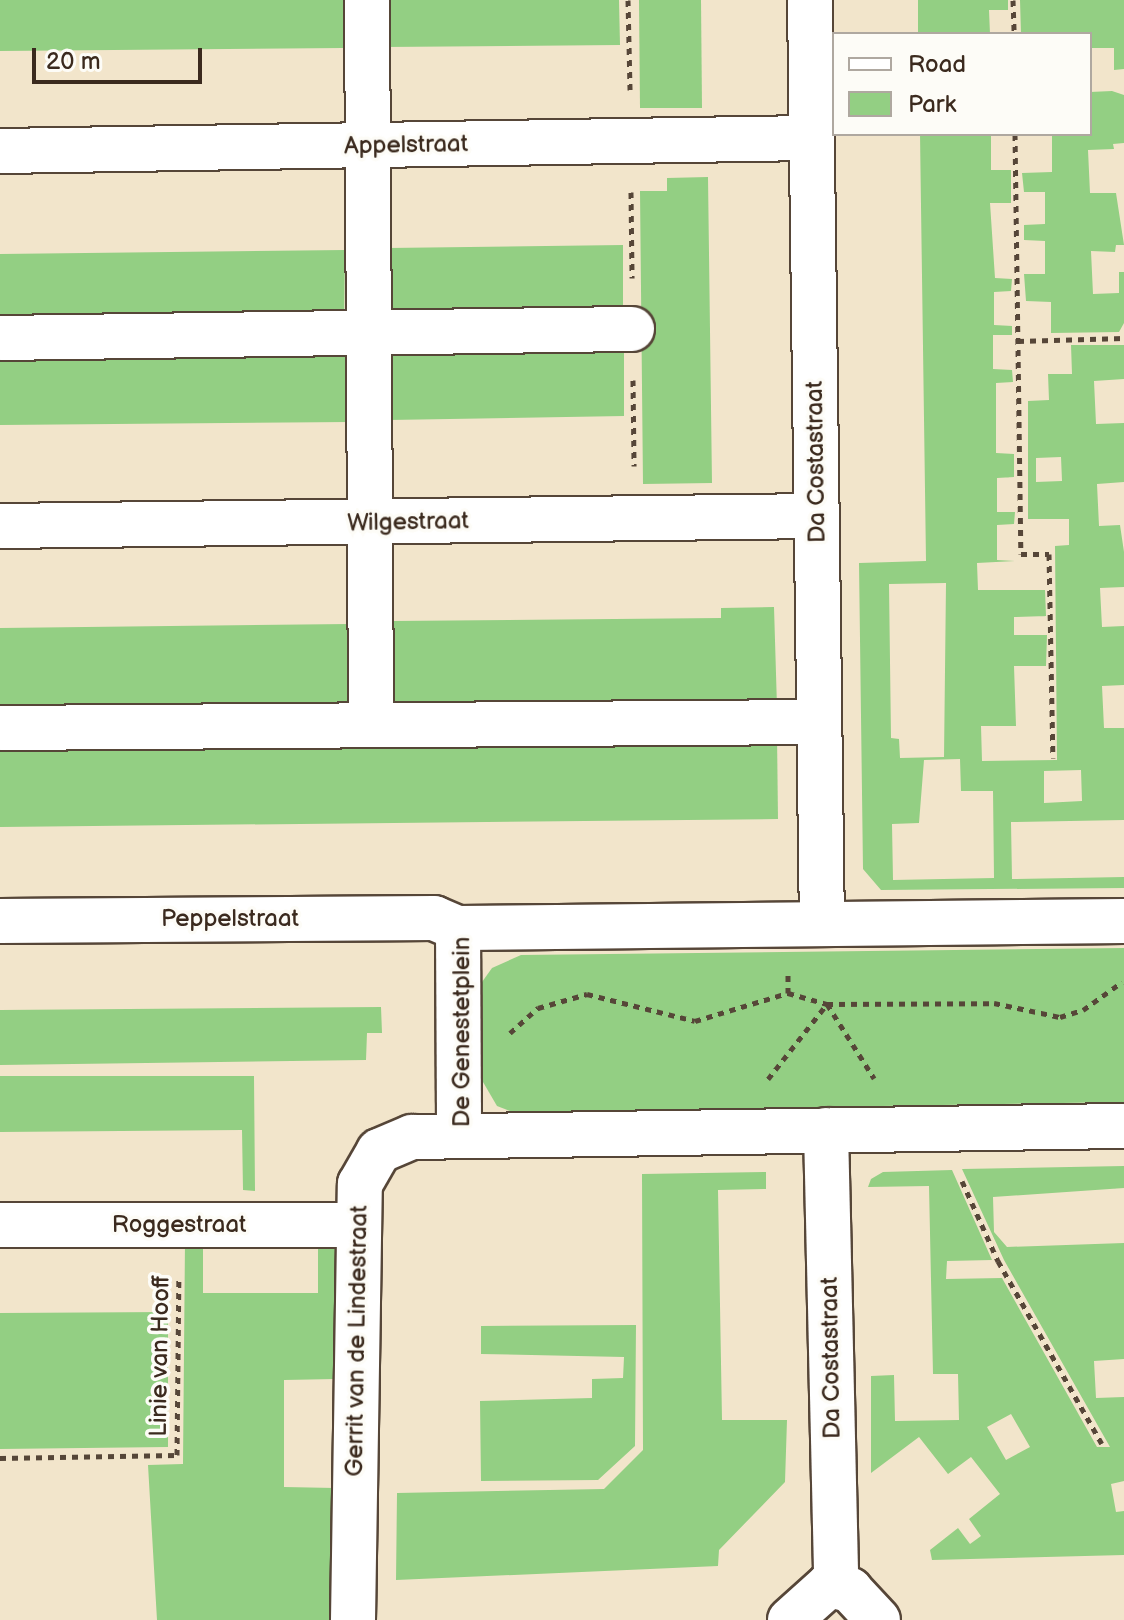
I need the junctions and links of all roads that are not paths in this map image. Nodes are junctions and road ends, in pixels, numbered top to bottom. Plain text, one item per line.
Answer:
1 (367, 0) edge
2 (810, 0) edge
3 (812, 138) junction
4 (368, 145) junction
5 (0, 151) edge
6 (632, 329) dead end
7 (368, 334) junction
8 (0, 338) edge
9 (817, 516) junction
10 (370, 522) junction
11 (0, 526) edge
12 (819, 722) junction
13 (371, 725) junction
14 (0, 728) edge
15 (0, 921) edge
16 (1124, 921) edge
17 (822, 924) junction
18 (458, 928) junction
19 (1124, 1126) edge
20 (826, 1130) junction
21 (459, 1136) junction
22 (0, 1225) edge
23 (358, 1225) junction
24 (836, 1586) junction
25 (353, 1620) edge
26 (790, 1620) edge
27 (878, 1620) edge

1 - 4 street
2 - 3 street, Da Costastraat
3 - 4 street, Appelstraat
3 - 9 street, Da Costastraat
4 - 5 street, Appelstraat
4 - 7 street
6 - 7 street
7 - 8 street
7 - 10 street
9 - 10 street, Wilgestraat
9 - 12 street, Da Costastraat
10 - 11 street, Wilgestraat
10 - 13 street
12 - 13 street
12 - 17 street, Da Costastraat
13 - 14 street
15 - 18 street, Peppelstraat
16 - 17 street, De Genestetplein
17 - 18 street, De Genestetplein
18 - 21 street, De Genestetplein
19 - 20 street, De Genestetplein
20 - 21 street, De Genestetplein
20 - 24 street, Da Costastraat
21 - 23 street, Gerrit van de Lindestraat
22 - 23 street, Roggestraat
23 - 25 street, Gerrit van de Lindestraat
24 - 26 street
24 - 27 street

